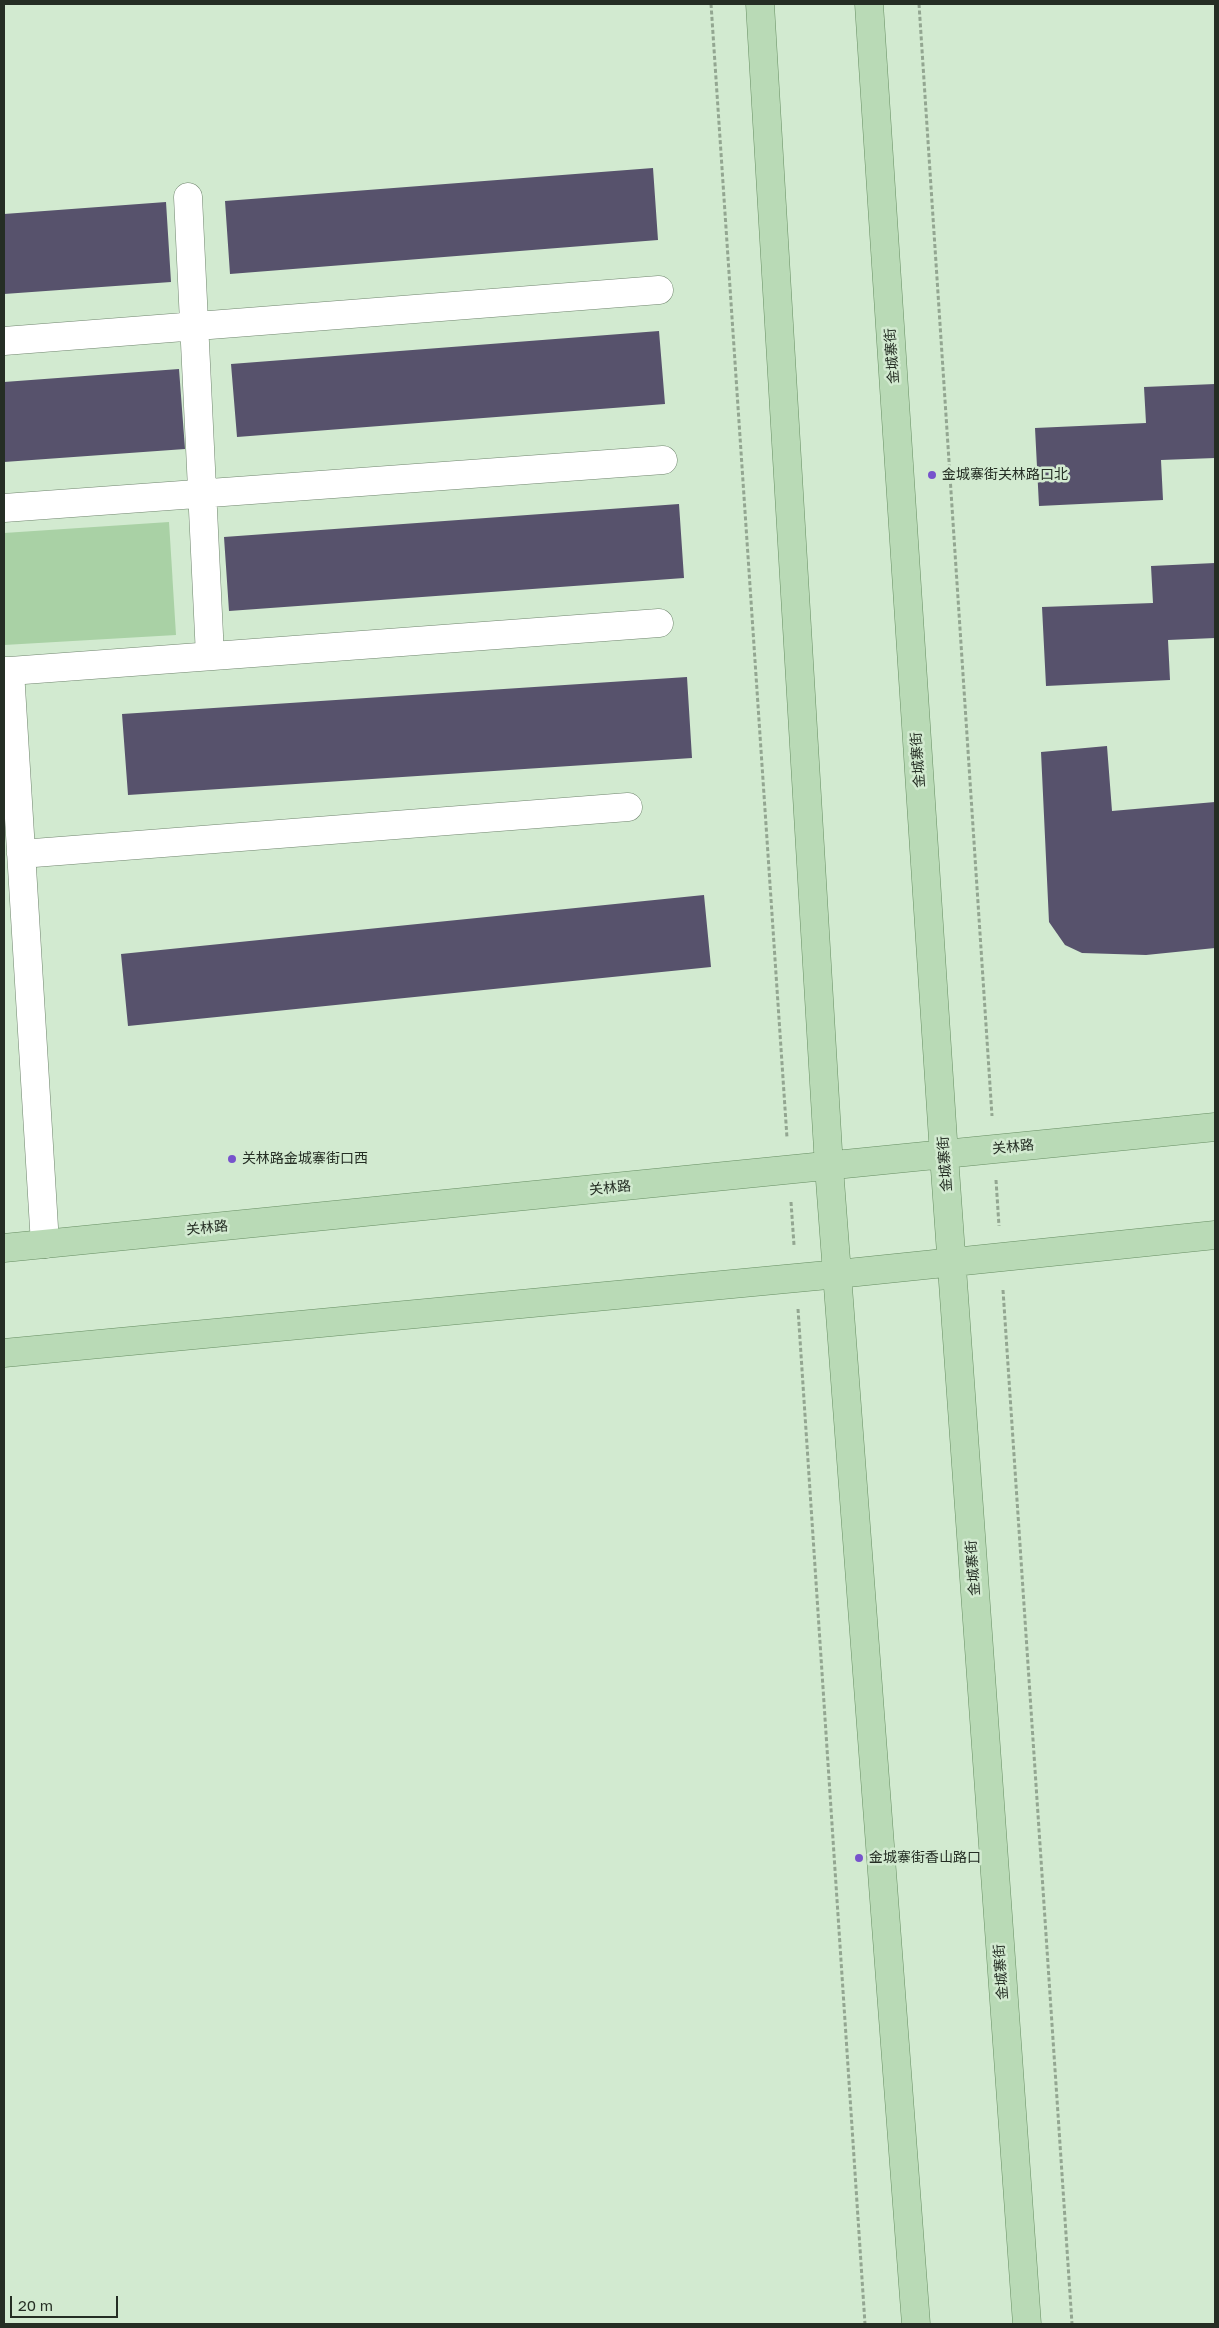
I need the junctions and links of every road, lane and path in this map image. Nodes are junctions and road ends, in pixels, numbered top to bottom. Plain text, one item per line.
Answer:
1 (760, 4) edge
2 (869, 4) edge
3 (188, 197) dead end
4 (659, 290) dead end
5 (194, 326) junction
6 (4, 341) edge
7 (663, 460) dead end
8 (202, 494) junction
9 (4, 508) edge
10 (659, 623) dead end
11 (210, 656) junction
12 (7, 671) edge
13 (628, 807) dead end
14 (21, 854) junction
15 (14, 897) edge
16 (1215, 1127) edge
17 (944, 1155) junction
18 (829, 1166) junction
19 (1215, 1235) edge
20 (44, 1244) junction
21 (4, 1248) edge
22 (952, 1260) junction
23 (838, 1274) junction
24 (4, 1353) edge
25 (916, 2324) edge
26 (1027, 2324) edge

1 - 18 main road
2 - 17 main road, 金城寨街
3 - 5 lane
4 - 5 lane
5 - 6 lane
5 - 8 lane
7 - 8 lane
8 - 9 lane
8 - 11 lane
10 - 11 lane
11 - 12 lane
12 - 14 lane
13 - 14 lane
14 - 15 lane
15 - 20 lane
16 - 17 main road, 关林路
17 - 18 main road, 关林路
17 - 22 main road, 金城寨街
18 - 20 main road, 关林路
18 - 23 main road
19 - 22 main road
20 - 21 main road, 关林路
22 - 23 main road
22 - 26 main road, 金城寨街
23 - 24 main road
23 - 25 main road

